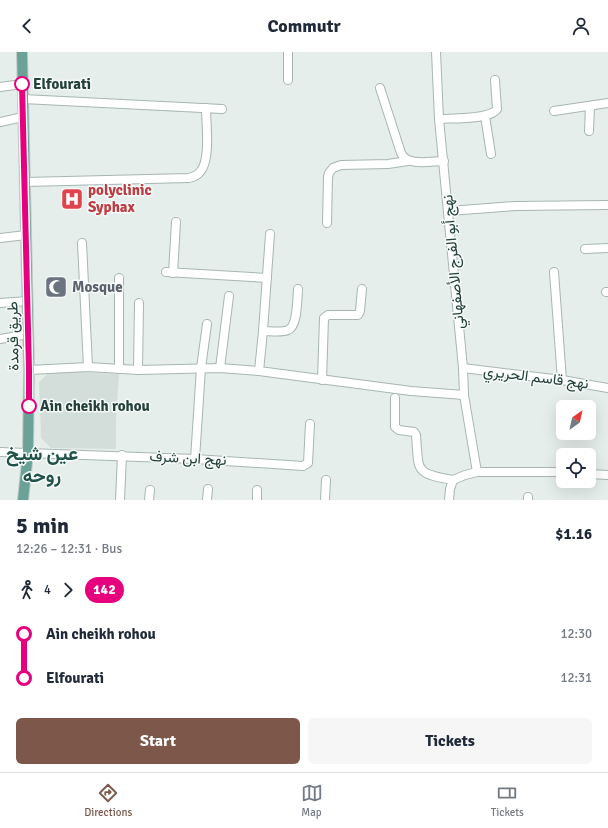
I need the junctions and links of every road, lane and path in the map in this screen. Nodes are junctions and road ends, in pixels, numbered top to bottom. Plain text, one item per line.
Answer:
1 (22, 52) edge
2 (288, 52) edge
3 (436, 52) edge
4 (288, 80) dead end
5 (495, 80) dead end
6 (22, 84) junction
7 (0, 87) edge
8 (380, 88) dead end
9 (23, 99) junction
10 (608, 103) edge
11 (590, 106) junction
12 (206, 108) junction
13 (222, 109) dead end
14 (554, 111) dead end
15 (485, 116) junction
16 (23, 117) junction
17 (439, 119) junction
18 (0, 122) edge
19 (589, 131) dead end
20 (491, 154) dead end
21 (408, 161) junction
22 (444, 161) junction
23 (24, 182) junction
24 (608, 205) edge
25 (449, 211) junction
26 (176, 222) dead end
27 (327, 223) dead end
28 (270, 234) dead end
29 (26, 235) junction
30 (0, 238) edge
31 (82, 243) dead end
32 (608, 248) edge
33 (585, 249) dead end
34 (554, 272) dead end
35 (119, 278) dead end
36 (267, 278) junction
37 (298, 289) dead end
38 (362, 289) dead end
39 (229, 296) dead end
40 (28, 301) junction
41 (0, 303) edge
42 (138, 303) dead end
43 (207, 324) dead end
44 (263, 331) junction
45 (28, 334) junction
46 (0, 338) edge
47 (88, 367) junction
48 (201, 368) junction
49 (220, 368) junction
50 (463, 368) junction
51 (119, 369) junction
52 (29, 370) junction
53 (138, 370) junction
54 (259, 371) junction
55 (322, 380) junction
56 (562, 380) junction
57 (608, 388) edge
58 (464, 395) junction
59 (395, 398) dead end
60 (310, 424) dead end
61 (0, 452) edge
62 (28, 453) junction
63 (122, 456) junction
64 (195, 459) junction
65 (477, 472) junction
66 (556, 472) edge
67 (596, 474) edge
68 (608, 475) edge
69 (326, 480) dead end
70 (453, 480) junction
71 (208, 489) dead end
72 (150, 490) dead end
73 (257, 490) dead end
74 (24, 500) edge
75 (120, 500) edge
76 (149, 500) edge
77 (207, 500) edge
78 (257, 500) edge
79 (325, 500) edge
80 (449, 500) edge

1 - 6 main road, طريق قرمدة
2 - 4 street
3 - 17 street, نهج أبو الفرج الأصفهاني
5 - 15 street
6 - 7 street
6 - 9 main road, طريق قرمدة
8 - 21 street
9 - 12 street
9 - 16 main road, طريق قرمدة
10 - 11 street
11 - 14 street
11 - 19 street
12 - 13 street
12 - 23 street
15 - 17 street
15 - 20 street
16 - 18 street
16 - 23 main road, طريق قرمدة
17 - 22 street, نهج أبو الفرج الأصفهاني
21 - 22 street
21 - 27 street
22 - 25 street, نهج أبو الفرج الأصفهاني
23 - 29 main road, طريق قرمدة
24 - 25 street
25 - 50 street, نهج أبو الفرج الأصفهاني
26 - 36 street
28 - 36 street
29 - 30 street
29 - 40 main road, طريق قرمدة
31 - 47 street
32 - 33 street
34 - 56 street
35 - 51 street
36 - 44 street
37 - 44 street
38 - 55 street
39 - 49 street
40 - 41 street
40 - 45 main road, طريق قرمدة
42 - 53 street
43 - 48 street
44 - 54 street
45 - 46 street
45 - 52 main road, طريق قرمدة
47 - 51 street
47 - 52 street
48 - 49 street
48 - 53 street
48 - 64 street
49 - 54 street
50 - 56 street, نهج قاسم الحريري
50 - 58 street, نهج أبو الفرج الأصفهاني
51 - 53 street
52 - 62 main road, طريق قرمدة
54 - 55 street
55 - 58 street
56 - 57 street, نهج قاسم الحريري
58 - 65 street, نهج أبو الفرج الأصفهاني
59 - 70 street
60 - 64 street, نهج ابن شرف
61 - 62 street, نهج ابن شرف
62 - 63 street, نهج ابن شرف
62 - 74 main road, طريق قرمدة
63 - 64 street, نهج ابن شرف
63 - 75 street
65 - 66 street
65 - 70 street
67 - 68 street
69 - 79 street
70 - 80 street
71 - 77 street
72 - 76 street
73 - 78 street

